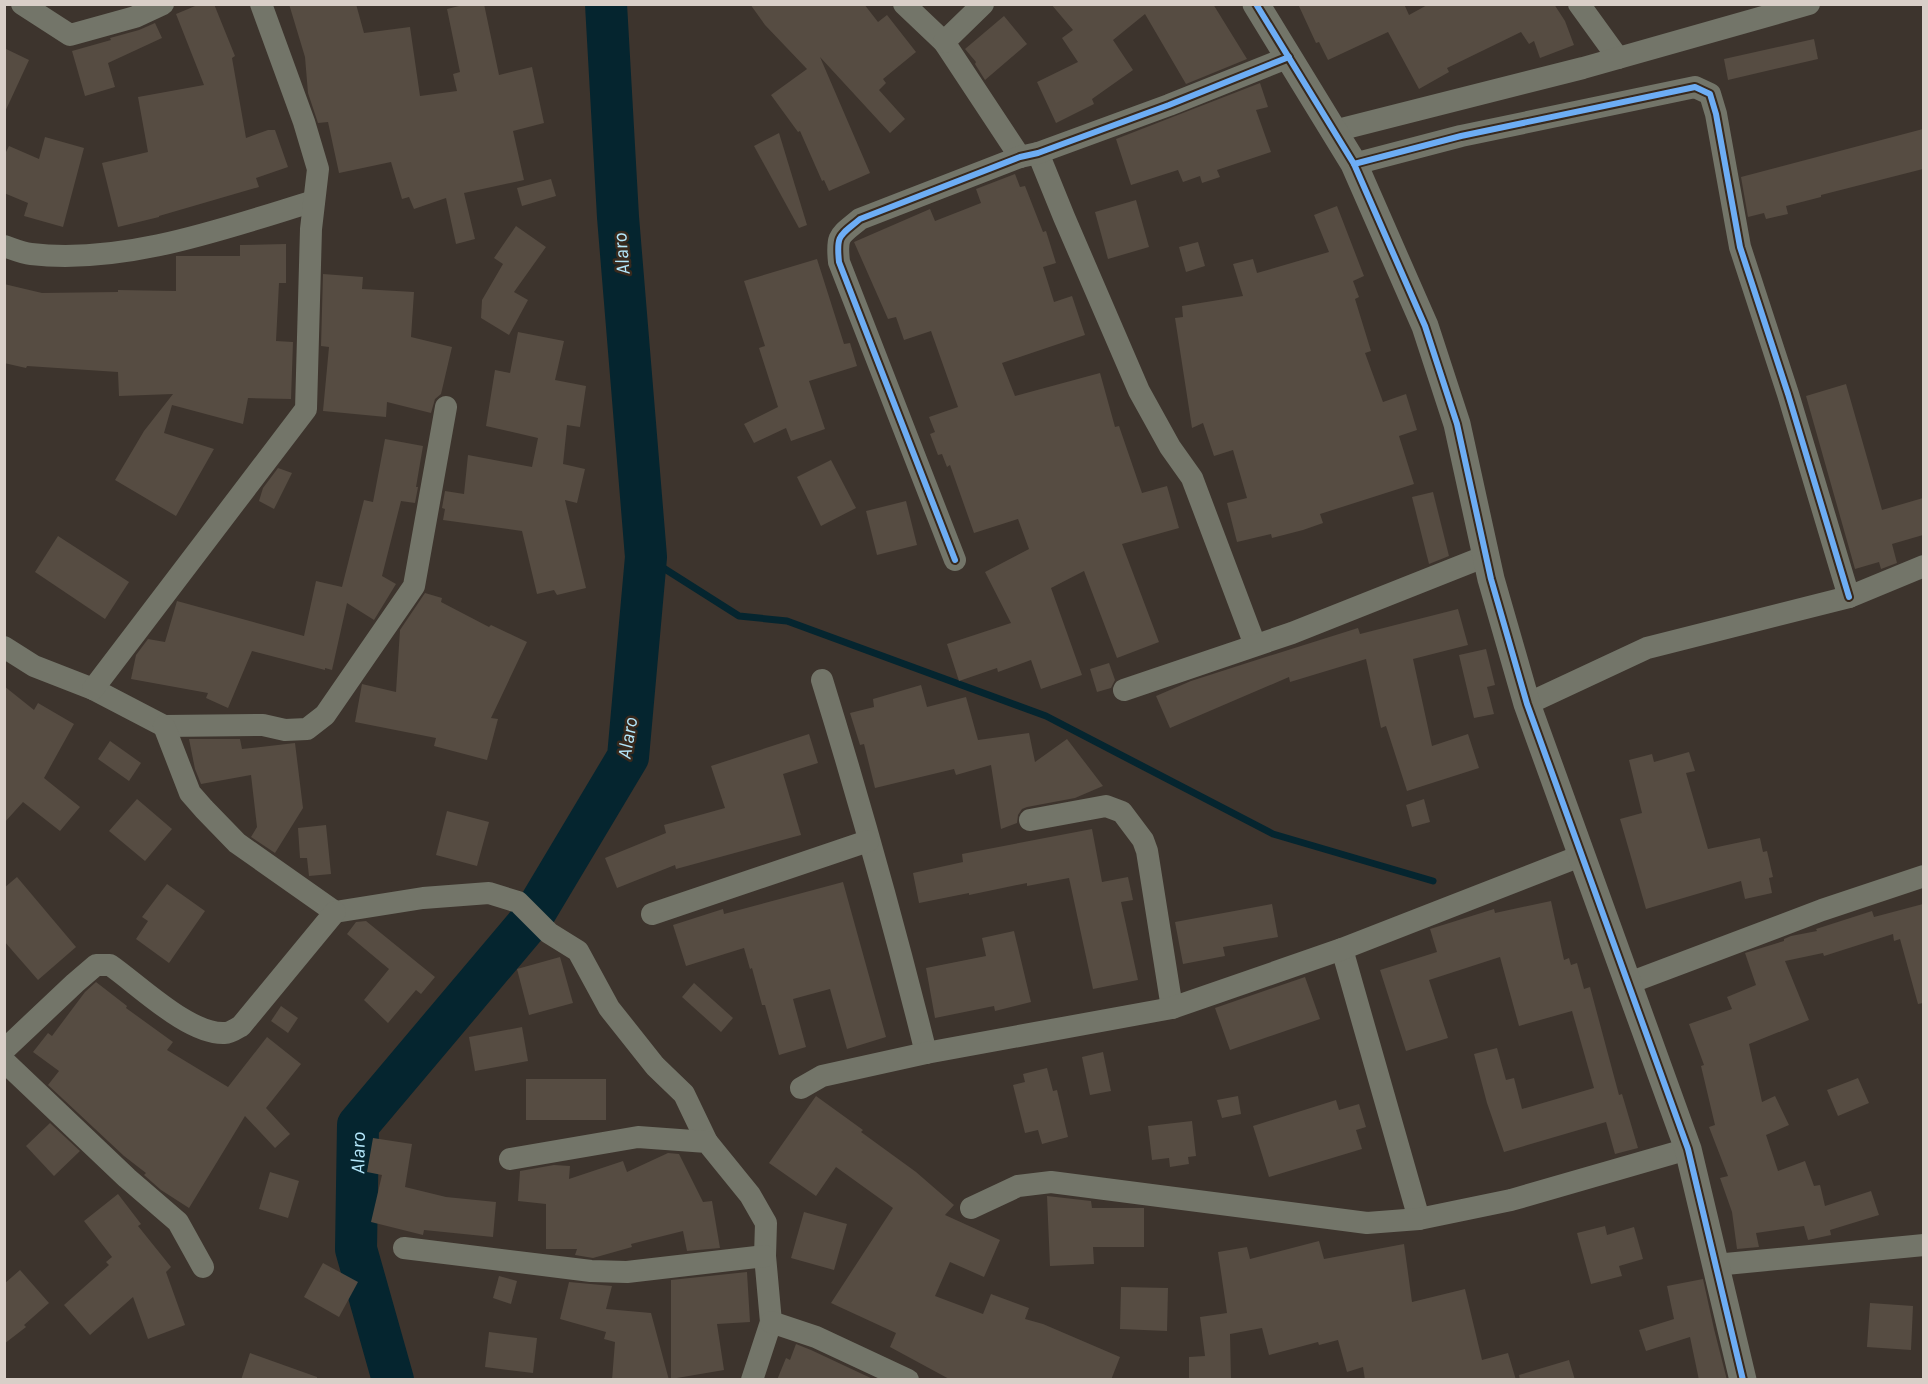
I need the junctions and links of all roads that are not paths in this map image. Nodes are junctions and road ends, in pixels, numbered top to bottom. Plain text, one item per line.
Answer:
1 (22, 4) edge
2 (163, 4) edge
3 (261, 4) edge
4 (904, 4) edge
5 (983, 4) edge
6 (1256, 4) edge
7 (1579, 4) edge
8 (1809, 4) edge
9 (944, 42) junction
10 (1289, 57) junction
11 (1618, 58) junction
12 (1334, 131) junction
13 (1029, 155) junction
14 (1354, 164) junction
15 (314, 201) junction
16 (4, 246) edge
17 (446, 407) dead end
18 (1486, 556) junction
19 (955, 560) dead end
20 (1923, 566) edge
21 (1850, 597) junction
22 (1255, 645) junction
23 (4, 647) edge
24 (822, 680) dead end
25 (93, 689) junction
26 (1124, 690) dead end
27 (1527, 704) junction
28 (164, 726) junction
29 (1030, 820) dead end
30 (868, 841) junction
31 (1583, 855) junction
32 (1923, 876) edge
33 (335, 912) junction
34 (652, 914) dead end
35 (1342, 949) junction
36 (1629, 983) junction
37 (1172, 1008) junction
38 (4, 1050) edge
39 (926, 1053) junction
40 (4, 1061) edge
41 (801, 1088) dead end
42 (706, 1142) junction
43 (1688, 1149) junction
44 (510, 1158) dead end
45 (971, 1208) dead end
46 (1419, 1219) junction
47 (1923, 1245) edge
48 (404, 1248) dead end
49 (765, 1256) junction
50 (1715, 1265) junction
51 (203, 1267) dead end
52 (771, 1323) junction
53 (752, 1380) edge
54 (909, 1380) edge
55 (1743, 1380) edge

1 - 2 street
3 - 15 street
4 - 9 street
5 - 9 street
6 - 10 street
7 - 11 street
8 - 11 street
9 - 13 street
10 - 12 street
10 - 13 street
11 - 12 street
12 - 14 street
13 - 19 street
13 - 22 street
14 - 18 street
14 - 21 street
15 - 16 street
15 - 25 street
17 - 28 street
18 - 22 street
18 - 27 street
20 - 21 street
21 - 27 street
22 - 26 street
23 - 25 street
24 - 30 street
25 - 28 street
27 - 31 street
28 - 33 street
29 - 37 street
30 - 34 street
30 - 39 street
31 - 35 street
31 - 36 street
32 - 36 street
33 - 38 street
33 - 42 street
35 - 37 street
35 - 46 street
36 - 43 street
37 - 39 street
39 - 41 street
40 - 51 street
42 - 44 street
42 - 49 street
43 - 46 street
43 - 50 street
45 - 46 street
47 - 50 street
48 - 49 street
49 - 52 street
50 - 55 street
52 - 53 street
52 - 54 street

